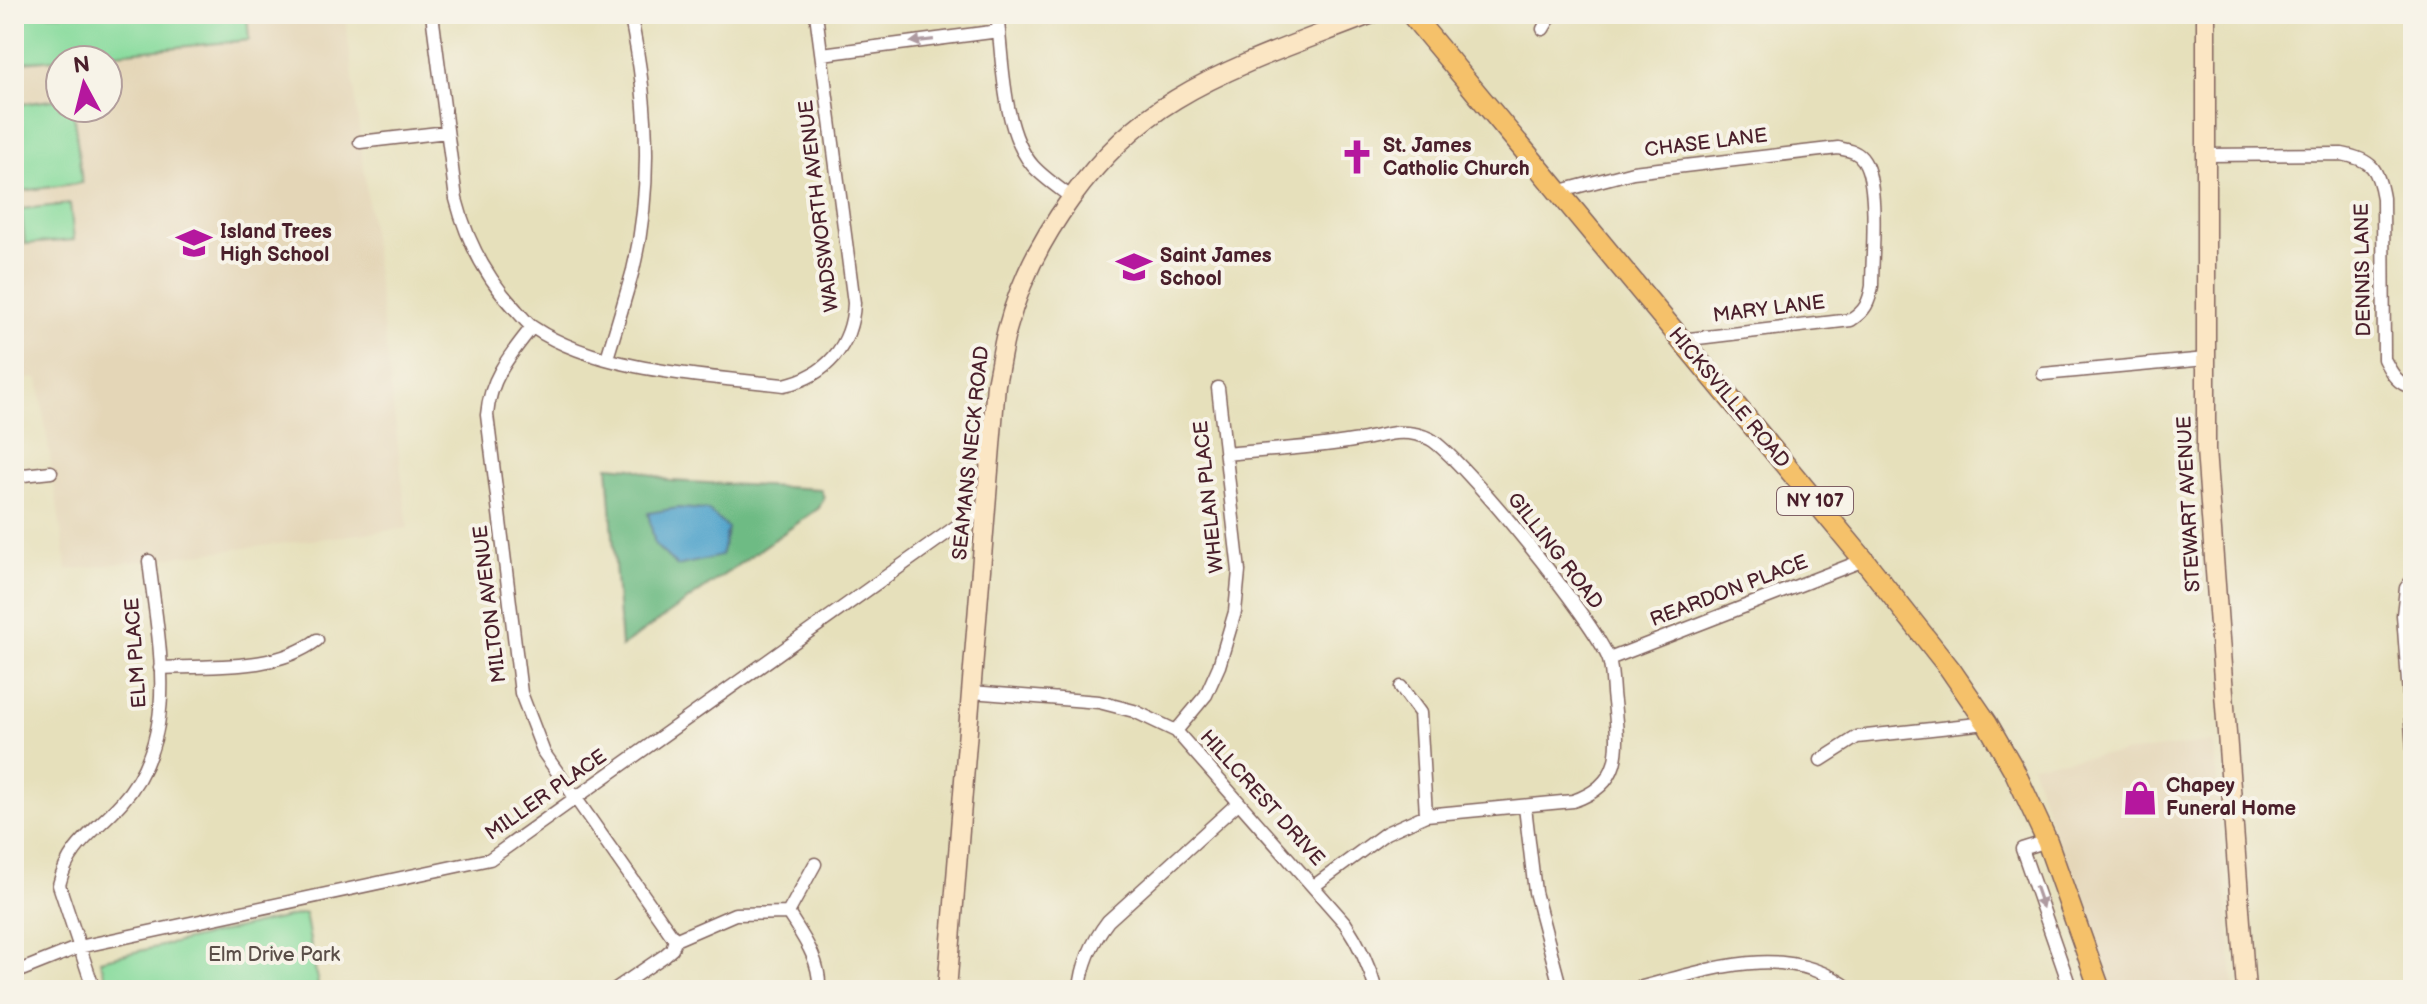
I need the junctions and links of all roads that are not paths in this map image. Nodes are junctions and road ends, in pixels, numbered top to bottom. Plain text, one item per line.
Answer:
1 (432, 14) edge
2 (630, 14) edge
3 (816, 14) edge
4 (997, 14) edge
5 (1372, 14) edge
6 (1411, 14) edge
7 (1552, 14) edge
8 (2206, 14) edge
9 (1543, 29) dead end
10 (999, 31) junction
11 (822, 54) junction
12 (447, 132) junction
13 (360, 142) dead end
14 (2206, 155) junction
15 (1557, 192) junction
16 (1072, 198) junction
17 (1861, 314) joint
18 (532, 327) junction
19 (1681, 340) junction
20 (607, 358) junction
21 (2206, 359) junction
22 (2043, 374) dead end
23 (2413, 387) edge
24 (1218, 388) dead end
25 (1226, 454) junction
26 (51, 472) dead end
27 (14, 476) edge
28 (985, 506) junction
29 (1864, 560) junction
30 (149, 561) dead end
31 (2413, 579) edge
32 (317, 640) dead end
33 (1609, 659) junction
34 (160, 668) junction
35 (1401, 687) dead end
36 (971, 692) junction
37 (1987, 723) junction
38 (1176, 731) junction
39 (2413, 749) edge
40 (1821, 760) dead end
41 (575, 800) junction
42 (1238, 803) junction
43 (1525, 807) junction
44 (1426, 815) junction
45 (2047, 841) junction
46 (815, 864) dead end
47 (1314, 886) junction
48 (788, 913) junction
49 (675, 940) junction
50 (79, 947) junction
51 (14, 973) edge
52 (94, 990) edge
53 (614, 990) edge
54 (819, 990) edge
55 (947, 990) edge
56 (1080, 990) edge
57 (1376, 990) edge
58 (1561, 990) edge
59 (1631, 990) edge
60 (1851, 990) edge
61 (2071, 990) edge
62 (2100, 990) edge
63 (2246, 990) edge

1 - 12 street, WADSWORTH AVENUE
2 - 20 street
3 - 11 street, WADSWORTH AVENUE
4 - 10 street
5 - 16 main road, SEAMANS NECK ROAD
6 - 15 main road, HICKSVILLE ROAD / NY 107
7 - 9 street
8 - 14 main road, STEWART AVENUE
10 -> 11 street
10 - 16 street
11 - 20 street, WADSWORTH AVENUE
12 - 13 street
12 - 18 street, WADSWORTH AVENUE
14 - 21 main road, STEWART AVENUE
14 - 23 street, DENNIS LANE
15 - 17 street, CHASE LANE
15 - 19 main road, HICKSVILLE ROAD / NY 107
16 - 28 main road, SEAMANS NECK ROAD
17 - 19 street, MARY LANE
18 - 20 street, WADSWORTH AVENUE
18 - 41 street, MILTON AVENUE
19 - 29 main road, HICKSVILLE ROAD / NY 107
21 - 22 street
21 - 63 main road, STEWART AVENUE
24 - 25 street, WHELAN PLACE
25 - 33 street, GILLING ROAD
25 - 38 street, WHELAN PLACE
26 - 27 street
28 - 36 main road, SEAMANS NECK ROAD
28 - 41 street, MILLER PLACE
29 - 33 street, REARDON PLACE
29 - 37 main road, HICKSVILLE ROAD / NY 107
30 - 34 street, ELM PLACE
31 - 39 street
32 - 34 street
33 - 43 street, GILLING ROAD
34 - 50 street, ELM PLACE
35 - 44 street
36 - 38 street, HILLCREST DRIVE
36 - 55 main road, SEAMANS NECK ROAD
37 - 40 street
37 - 45 main road, HICKSVILLE ROAD / NY 107
38 - 42 street, HILLCREST DRIVE
41 - 49 street, MILTON AVENUE
41 - 50 street, MILLER PLACE
42 - 47 street, HILLCREST DRIVE
42 - 56 street
43 - 44 street, GILLING ROAD
43 - 58 street
44 - 47 street, GILLING ROAD
45 -> 61 street
45 - 62 main road, HICKSVILLE ROAD / NY 107
46 - 48 street
47 - 57 street, HILLCREST DRIVE
48 - 49 street
48 - 54 street
49 - 53 street
50 - 51 street, MILLER PLACE
50 - 52 street, ELM PLACE
59 - 60 street

